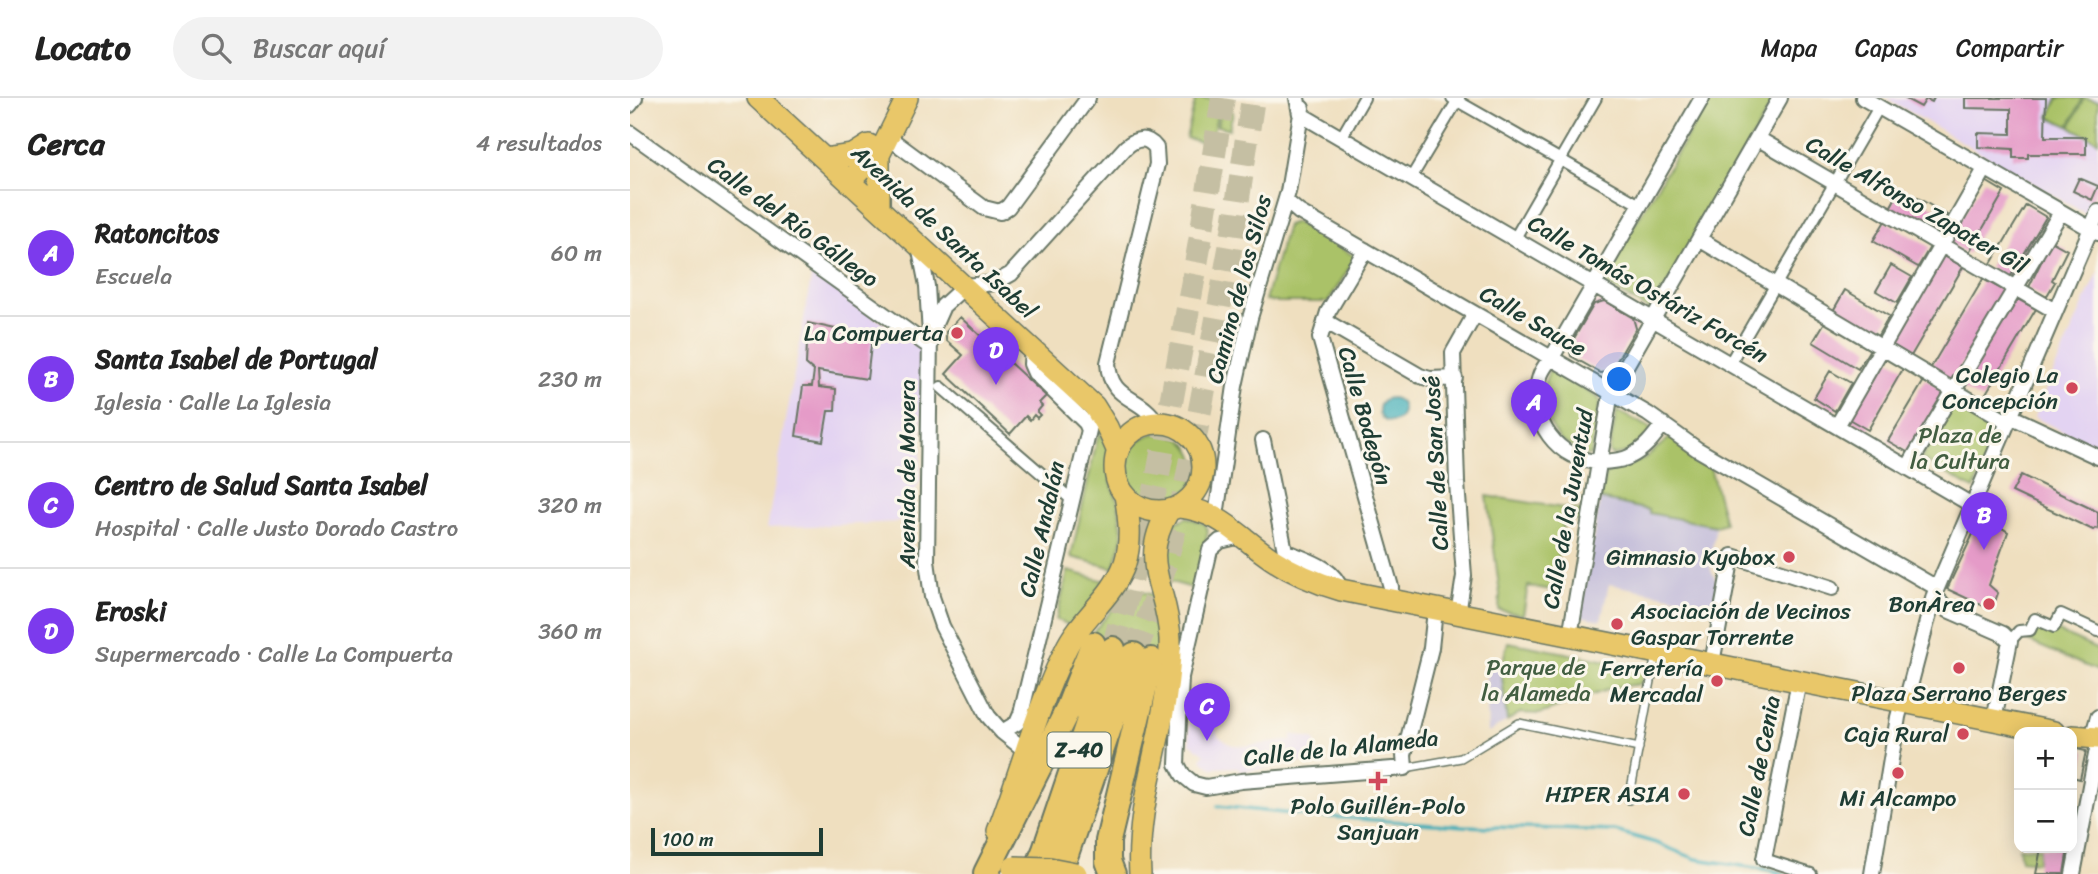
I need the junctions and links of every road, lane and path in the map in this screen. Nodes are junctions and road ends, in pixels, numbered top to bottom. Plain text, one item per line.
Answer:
1 (635, 98) edge
2 (758, 98) edge
3 (892, 98) edge
4 (907, 98) edge
5 (1088, 98) edge
6 (1297, 98) edge
7 (1305, 98) edge
8 (1364, 98) edge
9 (1595, 98) edge
10 (1780, 98) edge
11 (1863, 98) edge
12 (1456, 99) edge
13 (1697, 100) edge
14 (630, 105) edge
15 (1879, 107) junction
16 (1300, 114) junction
17 (630, 133) edge
18 (1341, 138) junction
19 (1757, 138) junction
20 (875, 151) junction
21 (825, 159) junction
22 (1560, 159) junction
23 (1985, 169) junction
24 (1411, 178) junction
25 (850, 181) junction
26 (1835, 185) junction
27 (1286, 201) junction
28 (1640, 205) junction
29 (879, 208) junction
30 (2060, 212) junction
31 (2098, 212) edge
32 (2094, 231) edge
33 (1515, 238) junction
34 (1699, 239) junction
35 (919, 244) junction
36 (1940, 246) junction
37 (1364, 250) junction
38 (1594, 284) junction
39 (1775, 285) junction
40 (965, 286) junction
41 (2015, 289) junction
42 (2055, 312) junction
43 (1475, 314) junction
44 (1653, 318) junction
45 (1325, 321) junction
46 (930, 341) junction
47 (1882, 346) junction
48 (1032, 349) junction
49 (1551, 358) junction
50 (1730, 363) junction
51 (1455, 378) junction
52 (941, 387) dead end
53 (1954, 391) junction
54 (1611, 392) junction
55 (1094, 407) junction
56 (2008, 419) junction
57 (1664, 424) junction
58 (1147, 426) junction
59 (1837, 426) junction
60 (1263, 440) dead end
61 (1118, 452) junction
62 (2098, 457) edge
63 (1599, 462) junction
64 (1908, 467) junction
65 (1201, 481) junction
66 (1125, 495) junction
67 (1072, 500) junction
68 (1972, 505) junction
69 (1174, 508) junction
70 (1216, 516) junction
71 (1241, 536) junction
72 (1282, 557) junction
73 (1832, 588) dead end
74 (1936, 592) junction
75 (1390, 601) junction
76 (1435, 610) junction
77 (1948, 610) junction
78 (1929, 613) junction
79 (1458, 614) junction
80 (2098, 631) edge
81 (1570, 636) junction
82 (2010, 641) junction
83 (1123, 652) junction
84 (1657, 653) junction
85 (1712, 663) junction
86 (1799, 681) junction
87 (1902, 702) junction
88 (1994, 720) junction
89 (2029, 727) edge
90 (1002, 732) junction
91 (2092, 735) edge
92 (1639, 748) junction
93 (1026, 751) junction
94 (1405, 768) junction
95 (1629, 800) dead end
96 (2092, 809) edge
97 (1764, 859) joint
98 (1024, 871) edge
99 (982, 873) edge
100 (1057, 874) edge
101 (1075, 874) edge
102 (1113, 874) edge
103 (1140, 874) edge
104 (1811, 874) edge
105 (1872, 874) edge
106 (2073, 874) edge

1 - 14 street
2 - 21 main road, Avenida de Santa Isabel
3 - 20 main road
4 - 20 main road
5 - 20 street
6 - 16 street, Camino de los Silos
7 - 16 street, Camino de los Silos
8 - 18 street
9 - 22 street
10 - 19 street, Calle de la Juventud
11 - 15 street
12 - 22 street
12 - 24 street
13 - 28 street
15 - 23 street
15 - 26 street
16 - 18 street, Calle Tomás Ostáriz Forcén
16 - 27 street, Camino de los Silos
17 - 46 street, Calle del Río Gállego
18 - 24 street, Calle Tomás Ostáriz Forcén
19 - 26 street, Calle Alfonso Zapater Gil
19 - 34 street, Calle de la Juventud
20 - 21 main road
20 - 25 main road
20 - 29 main road
21 - 25 main road, Avenida de Santa Isabel
22 - 28 street
22 - 33 street
23 - 30 street
23 - 36 street
24 - 33 street, Calle Tomás Ostáriz Forcén
25 - 29 main road, Avenida de Santa Isabel
26 - 36 street, Calle Alfonso Zapater Gil
26 - 39 street
27 - 37 street, Calle Sauce
27 - 70 street, Camino de los Silos
28 - 38 street
29 - 35 main road, Avenida de Santa Isabel
30 - 32 street
30 - 41 street
31 - 32 street
32 - 42 street
33 - 38 street, Calle Tomás Ostáriz Forcén
34 - 39 street
34 - 44 street, Calle de la Juventud
35 - 40 main road, Avenida de Santa Isabel
35 - 46 street, Avenida de Movera
36 - 41 street, Calle Alfonso Zapater Gil
36 - 47 street
37 - 43 street, Calle Sauce
37 - 45 street, Calle Bodegón
38 - 44 street, Calle Tomás Ostáriz Forcén
38 - 49 street
39 - 47 street
39 - 50 street
40 - 46 street, Avenida de Movera
40 - 48 main road, Avenida de Santa Isabel
40 - 58 street
41 - 42 street, Calle Alfonso Zapater Gil
41 - 53 street
42 - 56 street
43 - 49 street, Calle Sauce
43 - 51 street, Calle de San José
44 - 50 street, Calle Tomás Ostáriz Forcén
44 - 54 street, Calle de la Juventud
45 - 51 street
45 - 75 street, Calle Bodegón
46 - 90 street, Avenida de Movera
47 - 53 street
47 - 59 street
48 - 55 main road, Avenida de Santa Isabel
48 - 67 street, Calle Andalán
49 - 54 street, Calle Sauce
49 - 63 street
50 - 59 street, Calle Tomás Ostáriz Forcén
51 - 79 street, Calle de San José
52 - 67 street
53 - 56 street
53 - 64 street
54 - 57 street, Calle Sauce
54 - 63 street, Calle de la Juventud
55 - 58 main road, Avenida de Santa Isabel
55 - 61 main road, Avenida de Santa Isabel
56 - 62 street
56 - 68 street
57 - 63 street
57 - 74 street, Calle Sauce
58 - 61 main road
58 - 65 main road
59 - 64 street, Calle Tomás Ostáriz Forcén
60 - 72 street
61 - 66 main road
63 - 81 street, Calle de la Juventud
64 - 68 street, Calle Tomás Ostáriz Forcén
65 - 69 main road
65 - 70 main road
66 - 69 main road
66 - 93 main road
67 - 90 street, Calle Andalán
68 - 74 street
69 - 70 main road
69 - 103 main road
70 - 71 main road
71 - 72 main road
71 - 94 street, Calle de la Alameda
72 - 75 main road
73 - 85 street
74 - 77 street
74 - 78 street
75 - 76 main road
76 - 79 main road
76 - 94 street
77 - 78 street
77 - 82 street
78 - 87 street
79 - 81 main road
80 - 82 street
81 - 84 main road
82 - 88 street
83 - 98 highway, Z-40
83 - 99 highway
83 - 100 highway, Z-40
83 - 102 highway
84 - 85 main road
84 - 92 lane
85 - 86 main road
86 - 87 main road
86 - 97 street, Calle de Cenia
87 - 88 main road
87 - 105 street
88 - 89 main road
90 - 93 street, Avenida de Movera
91 - 96 street
92 - 94 lane, Calle de la Alameda
92 - 95 lane
93 - 99 main road
96 - 106 street
97 - 104 street
98 - 101 highway, bridge

